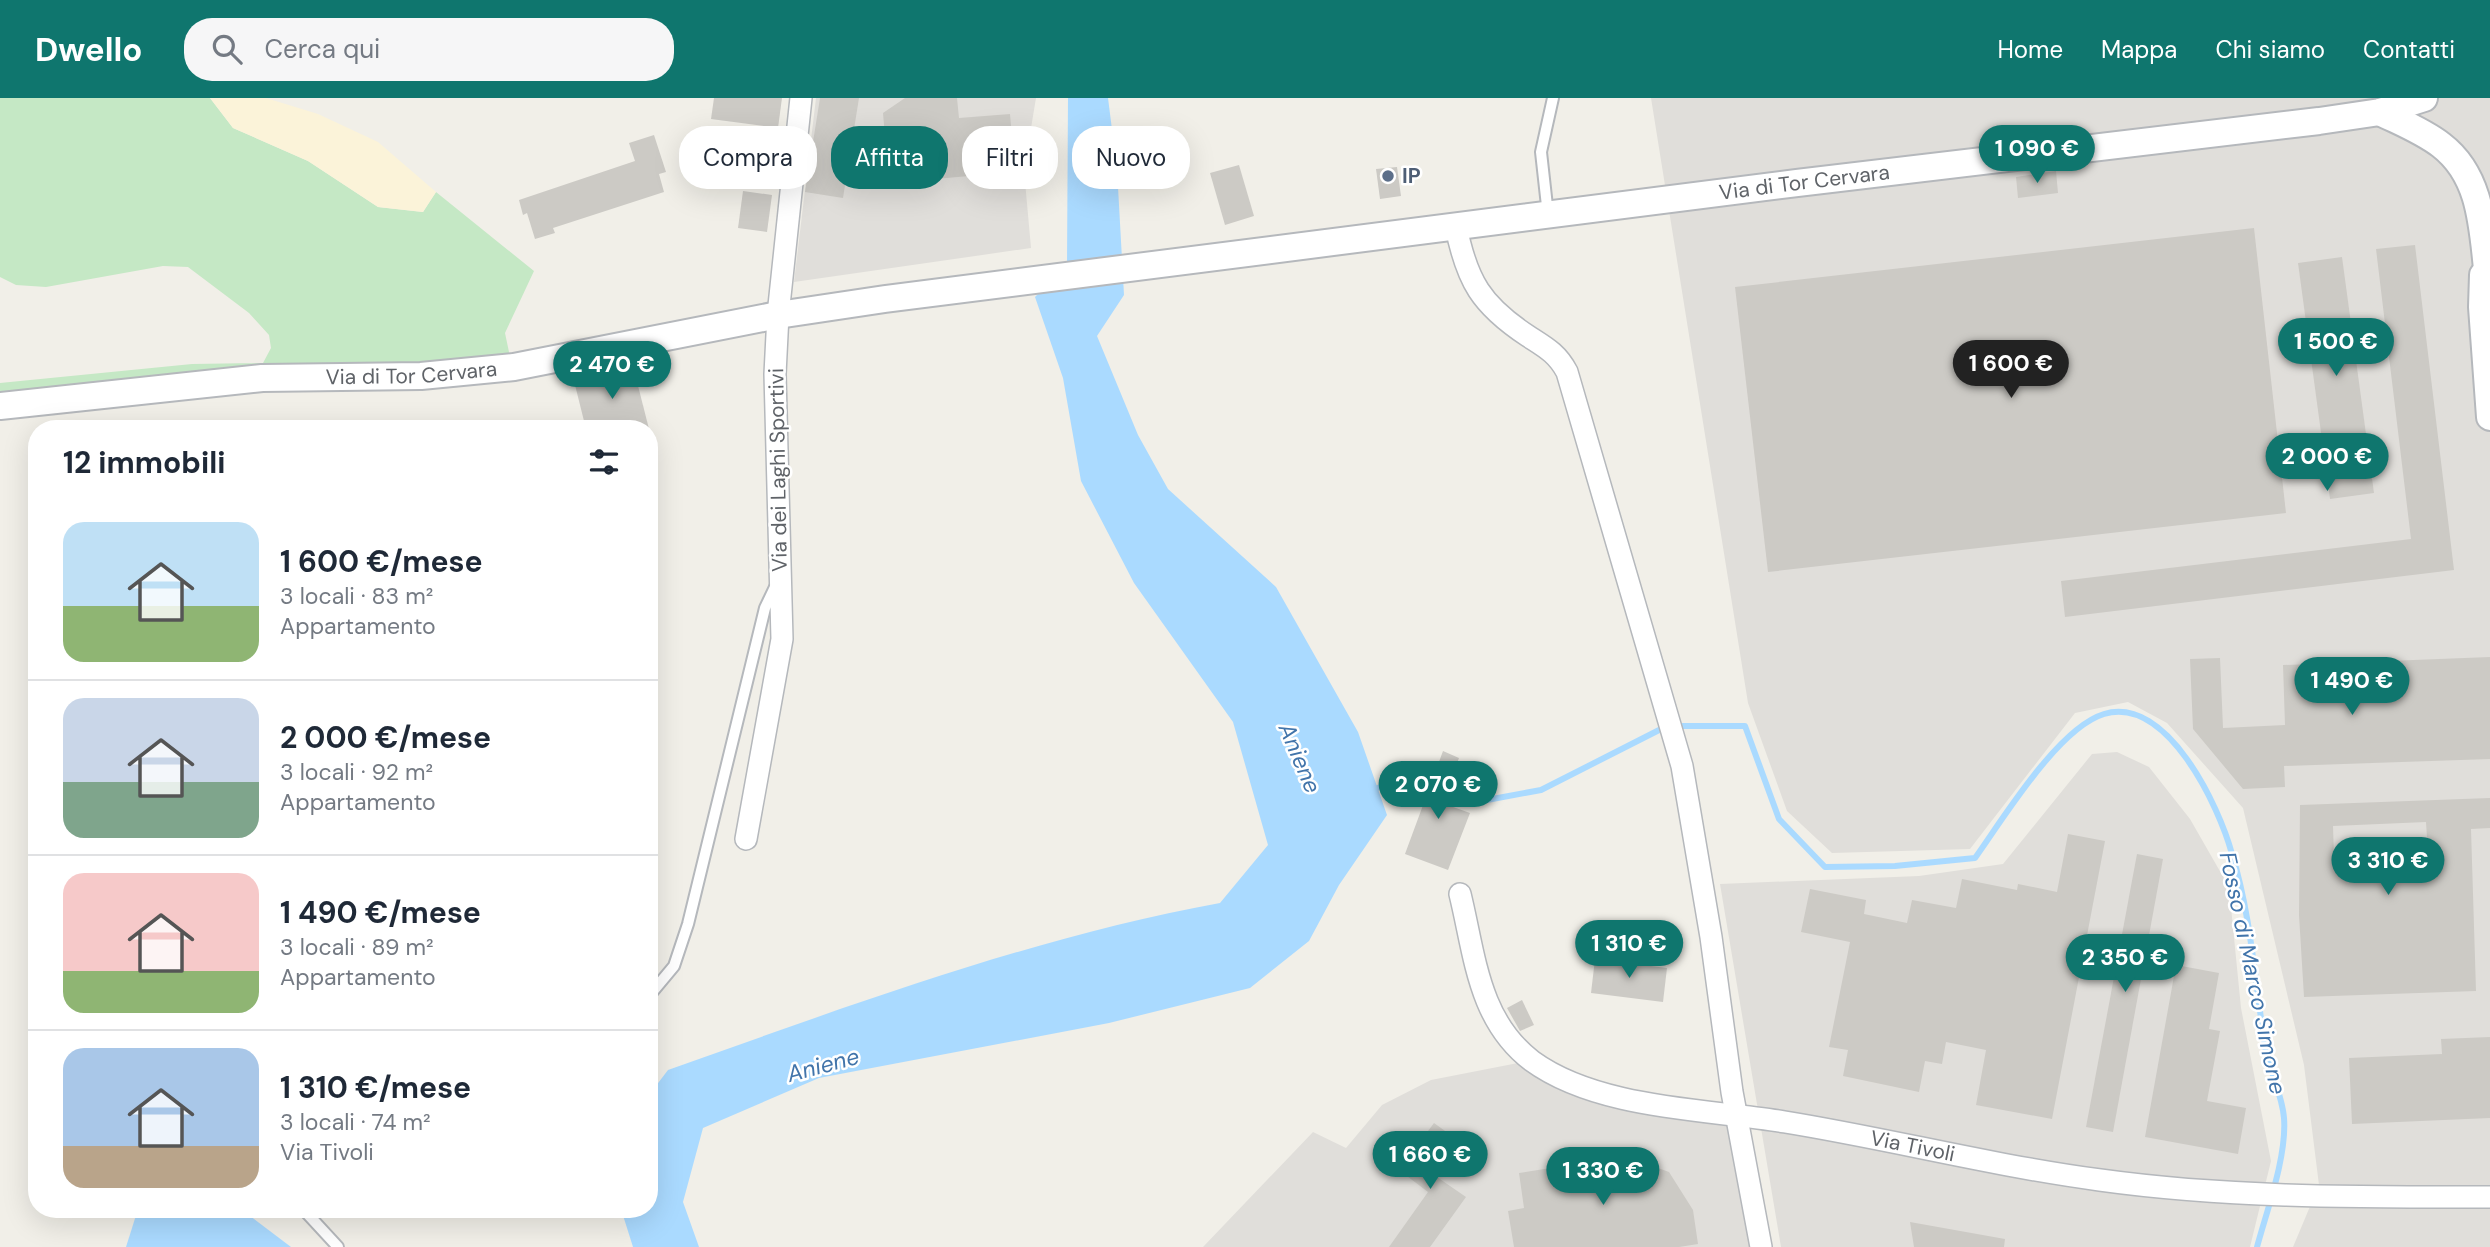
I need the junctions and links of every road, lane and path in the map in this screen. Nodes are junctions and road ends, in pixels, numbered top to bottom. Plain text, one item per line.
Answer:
1 (801, 98) edge
2 (1553, 98) edge
3 (2424, 98) edge
4 (2379, 105) edge
5 (1548, 215) junction
6 (1456, 228) junction
7 (2485, 256) junction
8 (2490, 293) edge
9 (778, 315) junction
10 (0, 406) edge
11 (2490, 417) edge
12 (779, 579) junction
13 (746, 839) dead end
14 (1460, 894) dead end
15 (658, 985) edge
16 (1736, 1115) junction
17 (2490, 1197) edge
18 (311, 1218) edge
19 (338, 1247) edge
20 (1761, 1247) edge

1 - 9 street, Via dei Laghi Sportivi
2 - 5 lane
3 - 4 street, Via di Tor Cervara
4 - 5 street, Via di Tor Cervara
4 - 7 street
5 - 6 street, Via di Tor Cervara
6 - 9 street, Via di Tor Cervara
6 - 16 street
7 - 8 street
7 - 11 street
9 - 10 street, Via di Tor Cervara
9 - 12 street, Via dei Laghi Sportivi
12 - 13 street, Via dei Laghi Sportivi
12 - 15 lane
14 - 16 street, Via Tivoli
16 - 17 street, Via Tivoli
16 - 20 street
18 - 19 lane

